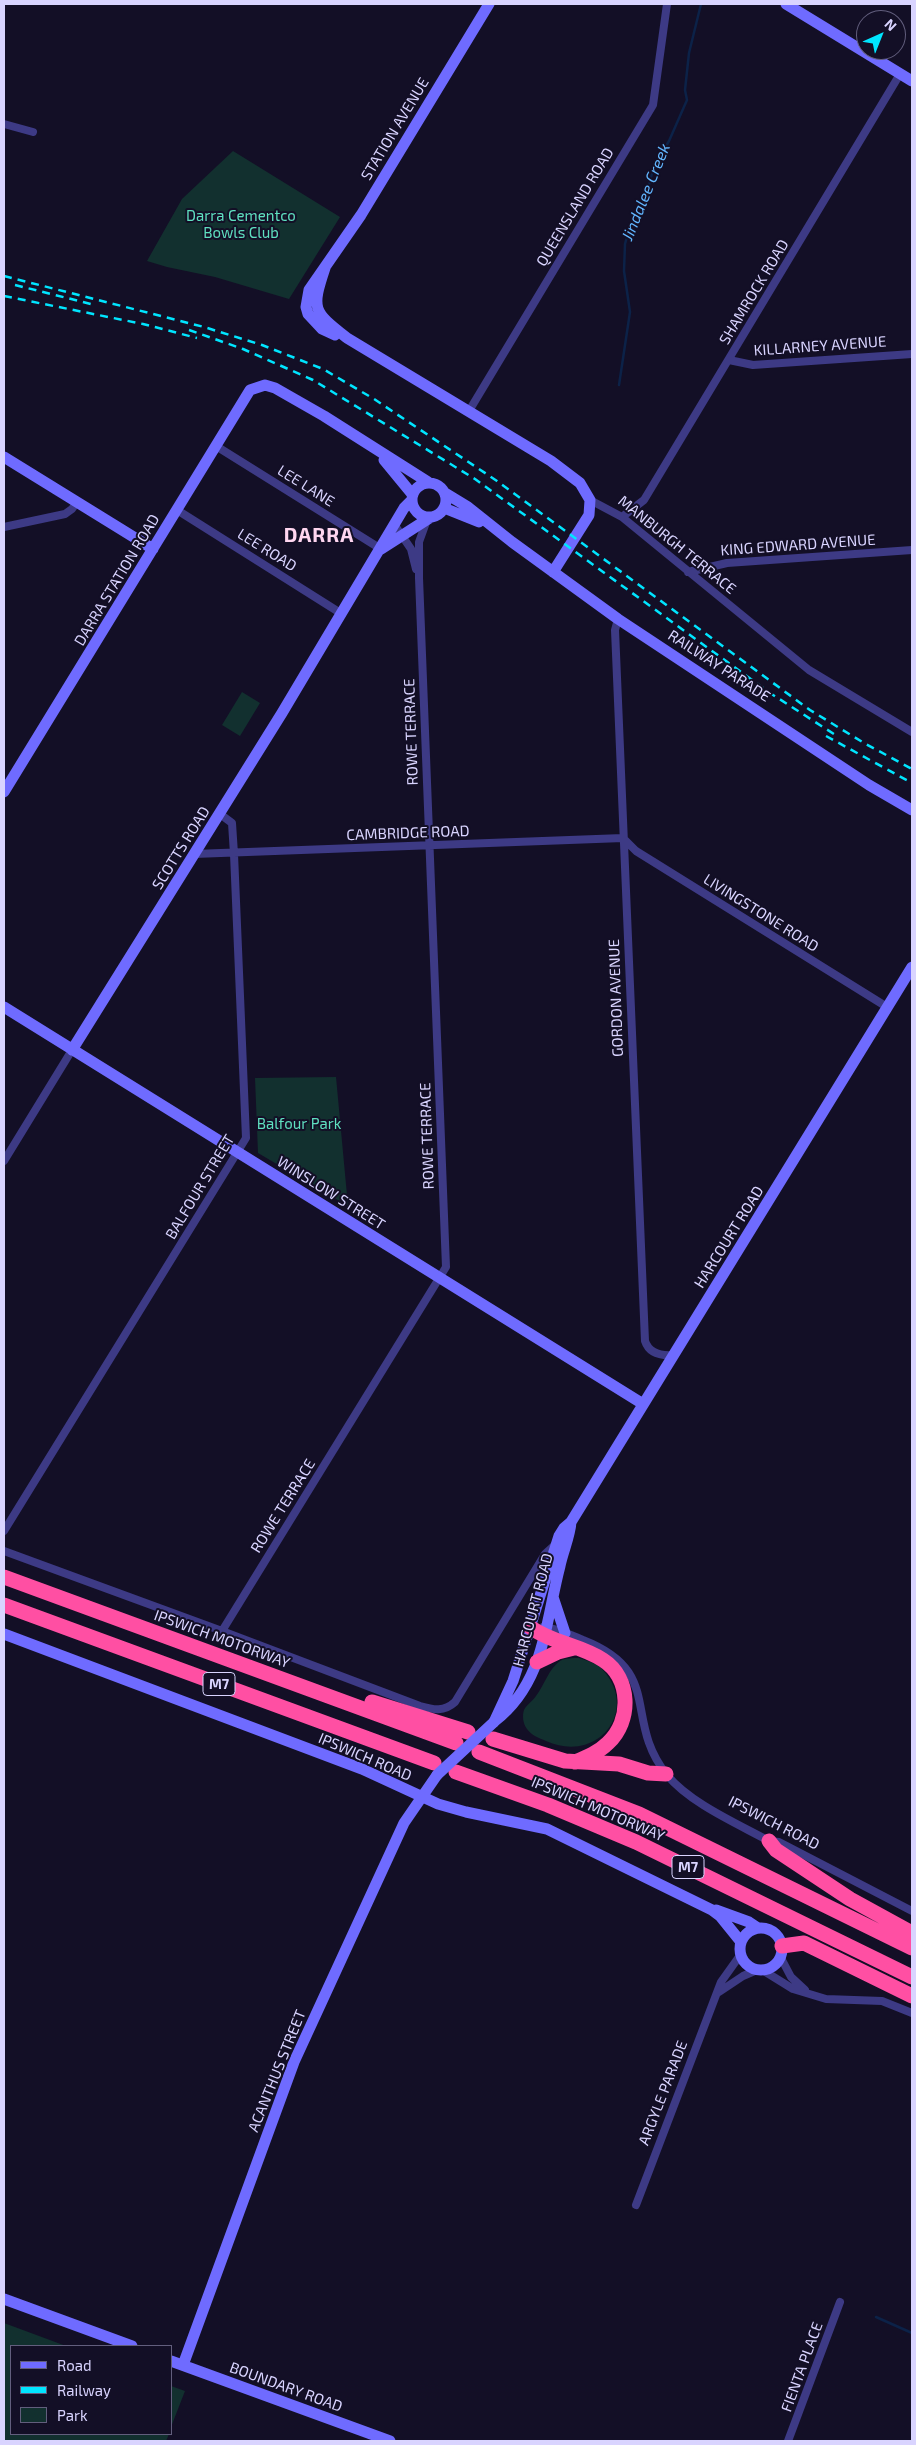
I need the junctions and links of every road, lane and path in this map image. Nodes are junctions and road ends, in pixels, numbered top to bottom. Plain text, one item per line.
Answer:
1 (489, 4) edge
2 (667, 4) edge
3 (786, 4) edge
4 (900, 74) junction
5 (912, 81) edge
6 (4, 124) edge
7 (33, 132) dead end
8 (316, 317) joint
9 (912, 354) edge
10 (729, 360) junction
11 (469, 411) junction
12 (216, 446) junction
13 (375, 449) junction
14 (4, 457) edge
15 (428, 482) junction
16 (444, 493) junction
17 (412, 498) junction
18 (590, 500) junction
19 (77, 502) junction
20 (444, 508) junction
21 (177, 510) junction
22 (622, 517) junction
23 (429, 519) junction
24 (394, 524) junction
25 (4, 527) edge
26 (402, 536) junction
27 (512, 542) junction
28 (153, 549) junction
29 (381, 550) junction
30 (912, 550) edge
31 (554, 572) junction
32 (688, 572) junction
33 (419, 578) junction
34 (342, 614) junction
35 (618, 618) junction
36 (912, 732) edge
37 (4, 792) edge
38 (912, 810) edge
39 (220, 814) junction
40 (623, 838) junction
41 (428, 846) junction
42 (194, 854) junction
43 (234, 854) junction
44 (912, 967) edge
45 (887, 1007) junction
46 (4, 1008) edge
47 (72, 1050) junction
48 (238, 1153) junction
49 (4, 1161) edge
50 (439, 1277) junction
51 (673, 1355) junction
52 (644, 1404) junction
53 (572, 1522) junction
54 (4, 1531) edge
55 (556, 1544) junction
56 (4, 1552) edge
57 (4, 1577) edge
58 (553, 1597) junction
59 (4, 1605) edge
60 (530, 1627) junction
61 (222, 1630) junction
62 (545, 1632) junction
63 (565, 1633) junction
64 (4, 1634) edge
65 (574, 1648) junction
66 (537, 1662) junction
67 (349, 1704) junction
68 (494, 1722) junction
69 (468, 1732) dead end
70 (493, 1739) dead end
71 (456, 1743) dead end
72 (479, 1752) dead end
73 (575, 1762) junction
74 (435, 1769) junction
75 (456, 1772) dead end
76 (666, 1774) junction
77 (420, 1797) junction
78 (769, 1841) junction
79 (712, 1910) junction
80 (912, 1911) edge
81 (758, 1928) junction
82 (912, 1934) edge
83 (741, 1942) junction
84 (912, 1948) edge
85 (782, 1952) junction
86 (741, 1954) junction
87 (760, 1970) junction
88 (912, 1977) edge
89 (719, 1992) junction
90 (808, 1994) junction
91 (912, 1996) edge
92 (912, 2013) edge
93 (636, 2206) dead end
94 (4, 2299) edge
95 (840, 2302) dead end
96 (129, 2345) edge
97 (172, 2361) edge
98 (183, 2365) junction
99 (390, 2441) edge
100 (788, 2441) edge

1 - 8 street, STATION AVENUE
2 - 11 street, QUEENSLAND ROAD
3 - 4 street
4 - 5 street
4 - 10 street, SHAMROCK ROAD
6 - 7 street
8 - 11 street, MANBURGH TERRACE
9 - 10 street, KILLARNEY AVENUE
10 - 22 street, SHAMROCK ROAD
11 - 18 street, MANBURGH TERRACE
12 - 13 street, DARRA STATION ROAD
12 - 21 street, DARRA STATION ROAD
12 - 29 street, LEE LANE
13 - 15 street
13 - 17 street
14 - 19 street
15 - 16 street
15 - 17 street
16 - 20 street
16 - 27 street, RAILWAY PARADE
17 - 23 street
17 - 24 street, SCOTTS ROAD
18 - 22 street, MANBURGH TERRACE
18 - 31 street
19 - 25 street
19 - 28 street
20 - 23 street
20 - 27 street, RAILWAY PARADE
21 - 28 street, DARRA STATION ROAD
21 - 34 street, LEE ROAD
22 - 32 street, MANBURGH TERRACE
23 - 26 street, SCOTTS ROAD
23 - 33 street, ROWE TERRACE
24 - 26 street, ROWE TERRACE
24 - 29 street, SCOTTS ROAD
26 - 29 street, SCOTTS ROAD
26 - 33 street, ROWE TERRACE
27 - 31 street, RAILWAY PARADE
28 - 37 street, DARRA STATION ROAD
29 - 34 street, SCOTTS ROAD
30 - 32 street, KING EDWARD AVENUE
31 - 35 street, RAILWAY PARADE
32 - 36 street, MANBURGH TERRACE
33 - 41 street, ROWE TERRACE
34 - 39 street, SCOTTS ROAD
35 - 38 street, RAILWAY PARADE
35 - 40 street, GORDON AVENUE
39 - 42 street, SCOTTS ROAD
39 - 43 street, BALFOUR STREET
40 - 41 street, CAMBRIDGE ROAD
40 - 45 street, LIVINGSTONE ROAD
40 - 51 street, GORDON AVENUE
41 - 43 street, CAMBRIDGE ROAD
41 - 50 street, ROWE TERRACE
42 - 43 street, CAMBRIDGE ROAD
42 - 47 street, SCOTTS ROAD
43 - 48 street, BALFOUR STREET
44 - 45 street, HARCOURT ROAD
45 - 51 street, HARCOURT ROAD
46 - 47 street, WINSLOW STREET
47 - 48 street, WINSLOW STREET
47 - 49 street, SCOTTS ROAD
48 - 50 street, WINSLOW STREET
48 - 54 street, BALFOUR STREET
50 - 52 street, WINSLOW STREET
50 - 61 street, ROWE TERRACE
51 - 52 street, HARCOURT ROAD
52 - 53 street, HARCOURT ROAD
53 - 55 street, HARCOURT ROAD
53 - 58 street, HARCOURT ROAD
55 - 60 street, HARCOURT ROAD
55 - 61 street, HARCOURT ROAD
56 - 61 street
57 - 67 highway, IPSWICH MOTORWAY / M7
58 - 62 street, HARCOURT ROAD
58 - 63 street
59 - 74 highway, M7
60 - 62 highway
60 - 68 street, HARCOURT ROAD
62 - 63 street, IPSWICH ROAD
62 - 65 highway
62 - 66 street, HARCOURT ROAD
63 - 76 street, IPSWICH ROAD
64 - 77 street, IPSWICH ROAD
65 - 66 highway
65 - 73 highway
66 - 68 street, HARCOURT ROAD
67 - 69 highway
67 - 71 highway, IPSWICH MOTORWAY / M7
68 - 74 street, HARCOURT ROAD, bridge
70 - 73 highway
72 - 84 highway, IPSWICH MOTORWAY / M7
73 - 76 highway
74 - 77 street, HARCOURT ROAD
75 - 88 highway, IPSWICH MOTORWAY / M7
76 - 78 street, IPSWICH ROAD
77 - 79 street, IPSWICH ROAD
77 - 98 street, ACANTHUS STREET
78 - 80 street, IPSWICH ROAD
78 - 82 highway
79 - 81 street, IPSWICH ROAD
79 - 83 street, IPSWICH ROAD
81 - 83 street
81 - 85 street
83 - 86 street
85 - 87 street
85 - 90 street
85 - 91 highway
86 - 87 street
86 - 89 street, ARGYLE PARADE
87 - 89 street
87 - 90 street
89 - 93 street, ARGYLE PARADE
90 - 92 street
94 - 96 street
95 - 100 street, FIENTA PLACE
97 - 98 street, BOUNDARY ROAD
98 - 99 street, BOUNDARY ROAD

